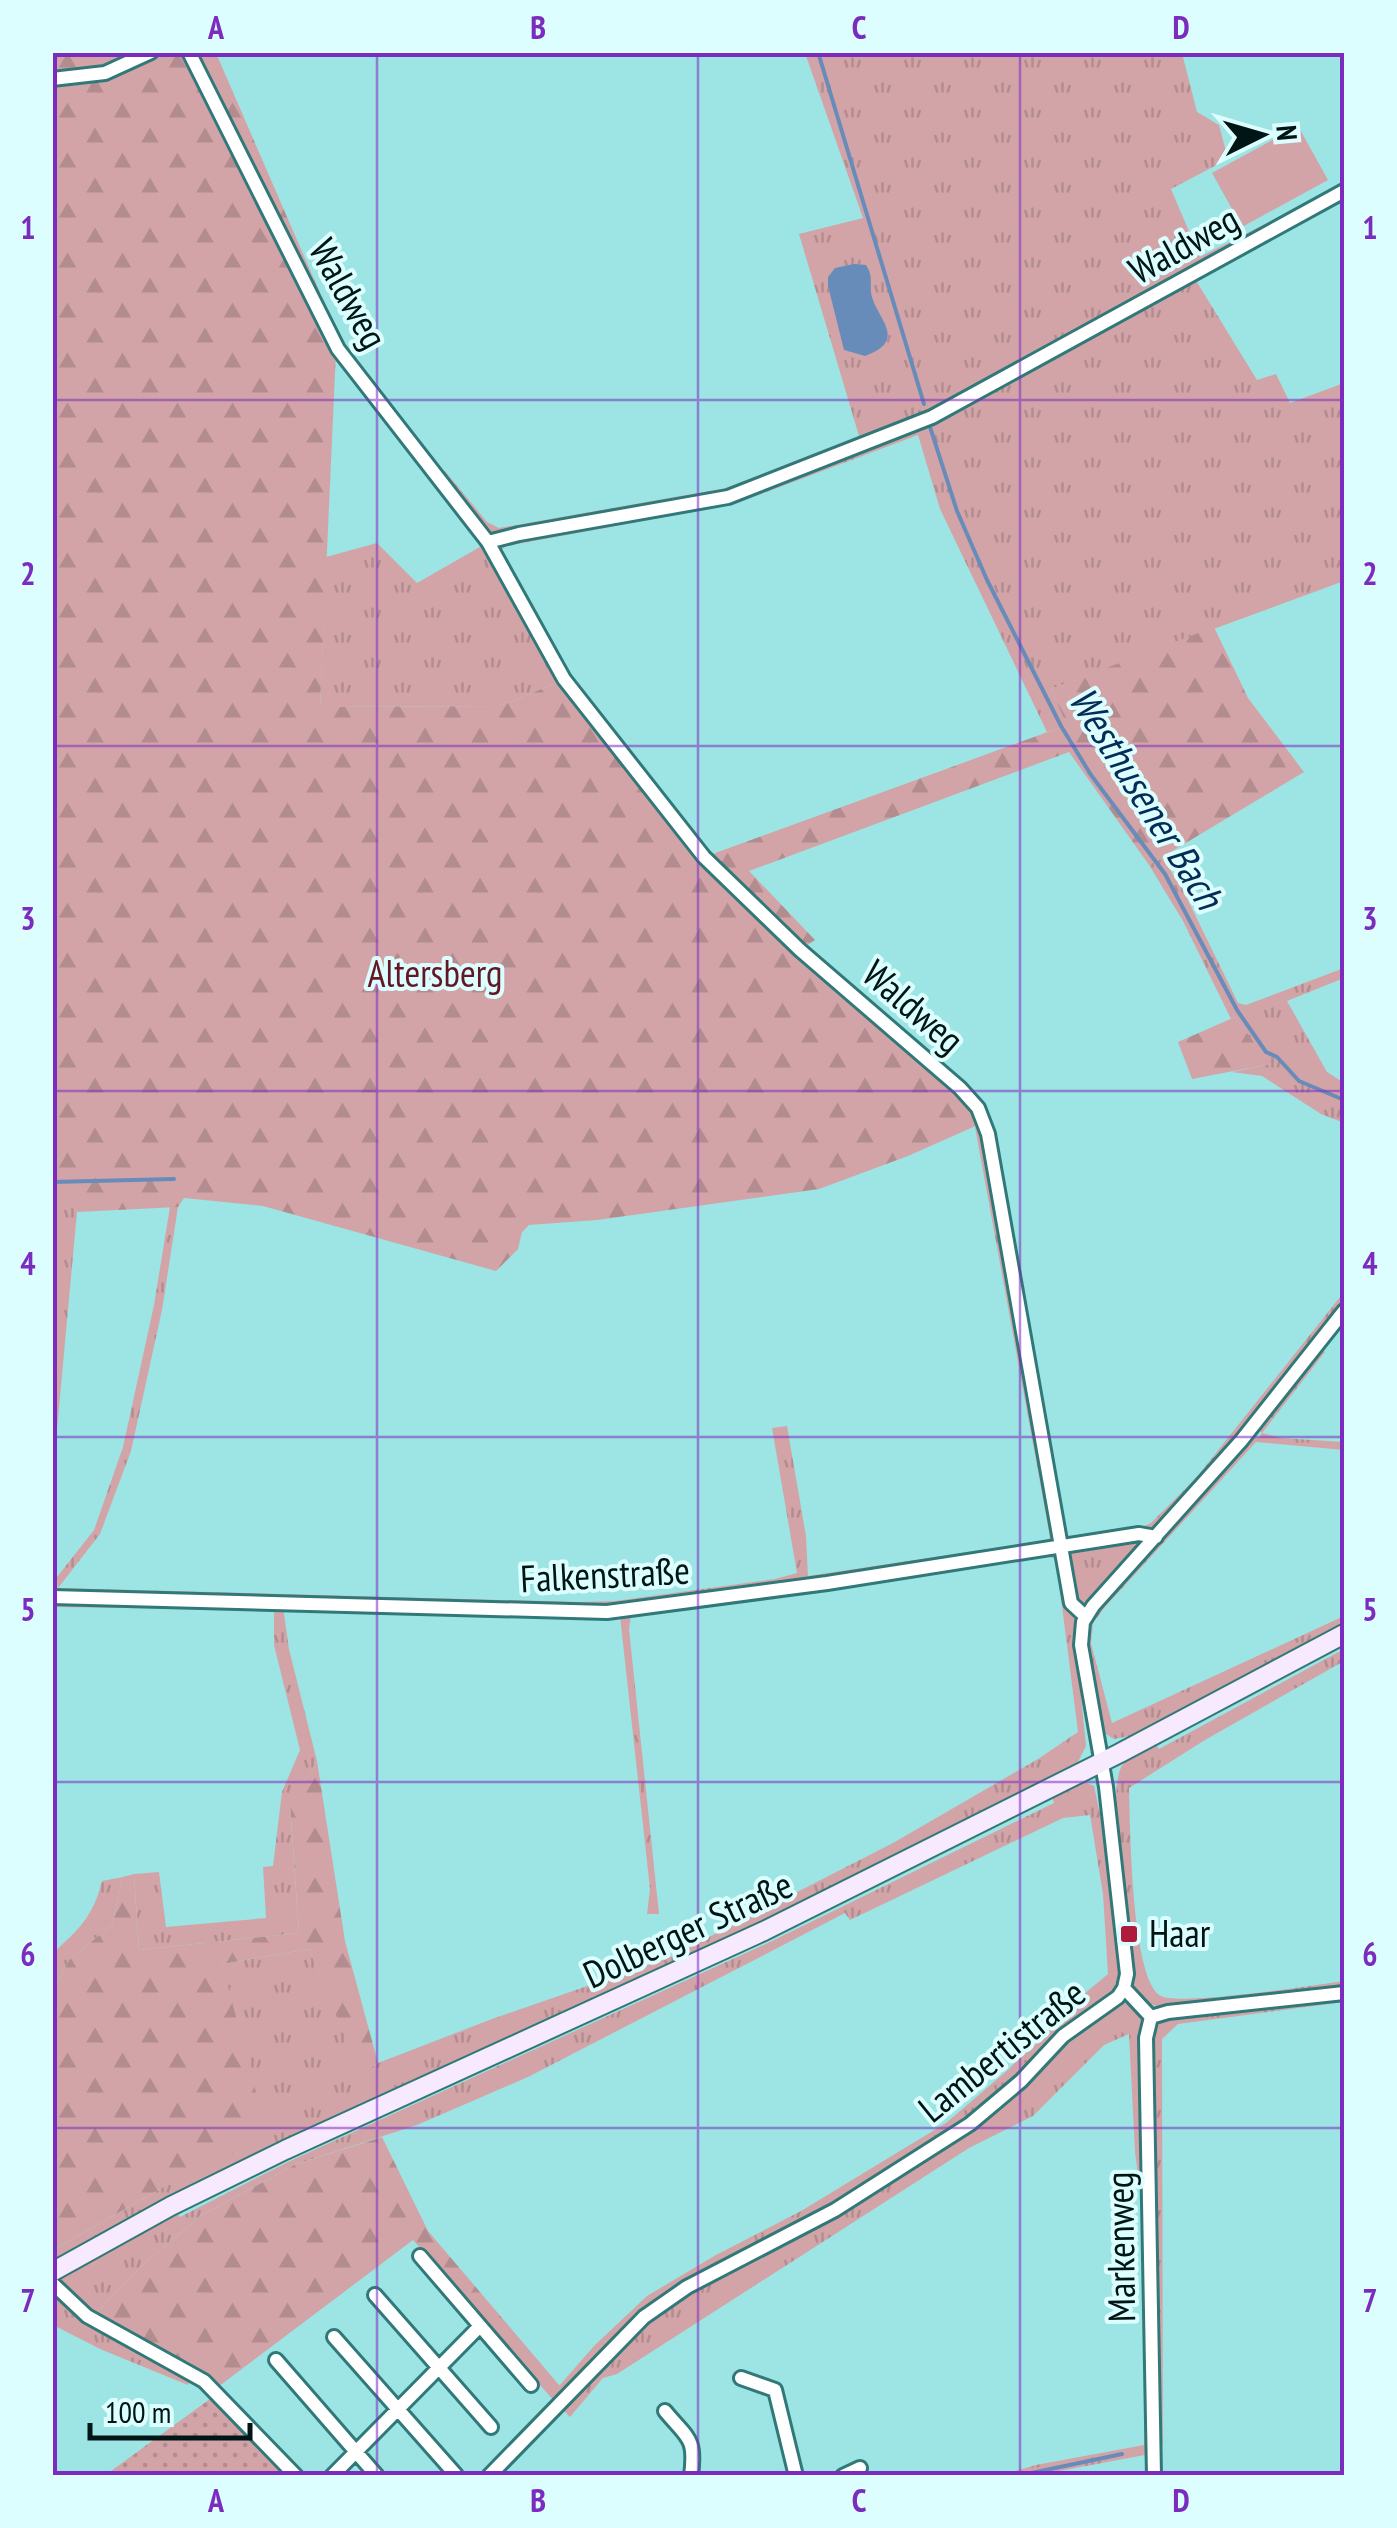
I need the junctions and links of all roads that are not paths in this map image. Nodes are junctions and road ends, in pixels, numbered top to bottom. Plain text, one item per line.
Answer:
1 (150, 52) edge
2 (189, 52) edge
3 (52, 80) edge
4 (1344, 191) edge
5 (488, 542) junction
6 (1344, 1311) edge
7 (1156, 1537) junction
8 (1060, 1546) junction
9 (52, 1597) edge
10 (1085, 1616) junction
11 (1344, 1634) edge
12 (1102, 1762) junction
13 (1124, 1988) junction
14 (1344, 1992) edge
15 (1151, 2017) junction
16 (420, 2256) dead end
17 (52, 2272) edge
18 (52, 2283) edge
19 (376, 2295) dead end
20 (480, 2326) junction
21 (334, 2337) dead end
22 (276, 2360) dead end
23 (439, 2368) junction
24 (742, 2378) dead end
25 (531, 2385) dead end
26 (397, 2409) junction
27 (666, 2411) dead end
28 (490, 2427) dead end
29 (355, 2451) junction
30 (860, 2468) dead end
31 (456, 2475) edge
32 (296, 2476) edge
33 (332, 2476) edge
34 (376, 2476) edge
35 (489, 2476) edge
36 (691, 2476) edge
37 (796, 2476) edge
38 (843, 2476) edge
39 (1154, 2476) edge

1 - 3 street
2 - 5 street, Waldweg
4 - 5 street, Waldweg
5 - 8 street, Waldweg
6 - 7 street
7 - 8 street, Falkenstraße
7 - 10 street
8 - 9 street, Falkenstraße
8 - 10 street, Waldweg
10 - 12 street, Lambertistraße
11 - 12 main road, Dolberger Straße
12 - 13 street, Lambertistraße
12 - 17 main road, Dolberger Straße
13 - 15 street
13 - 35 street, Lambertistraße
14 - 15 street
15 - 39 street, Markenweg
16 - 20 street
18 - 32 street
19 - 23 street
20 - 23 street
20 - 25 street
21 - 26 street
22 - 29 street
23 - 26 street
23 - 28 street
24 - 37 street
26 - 29 street
26 - 31 street
27 - 36 street
29 - 33 street
29 - 34 street
30 - 38 street

